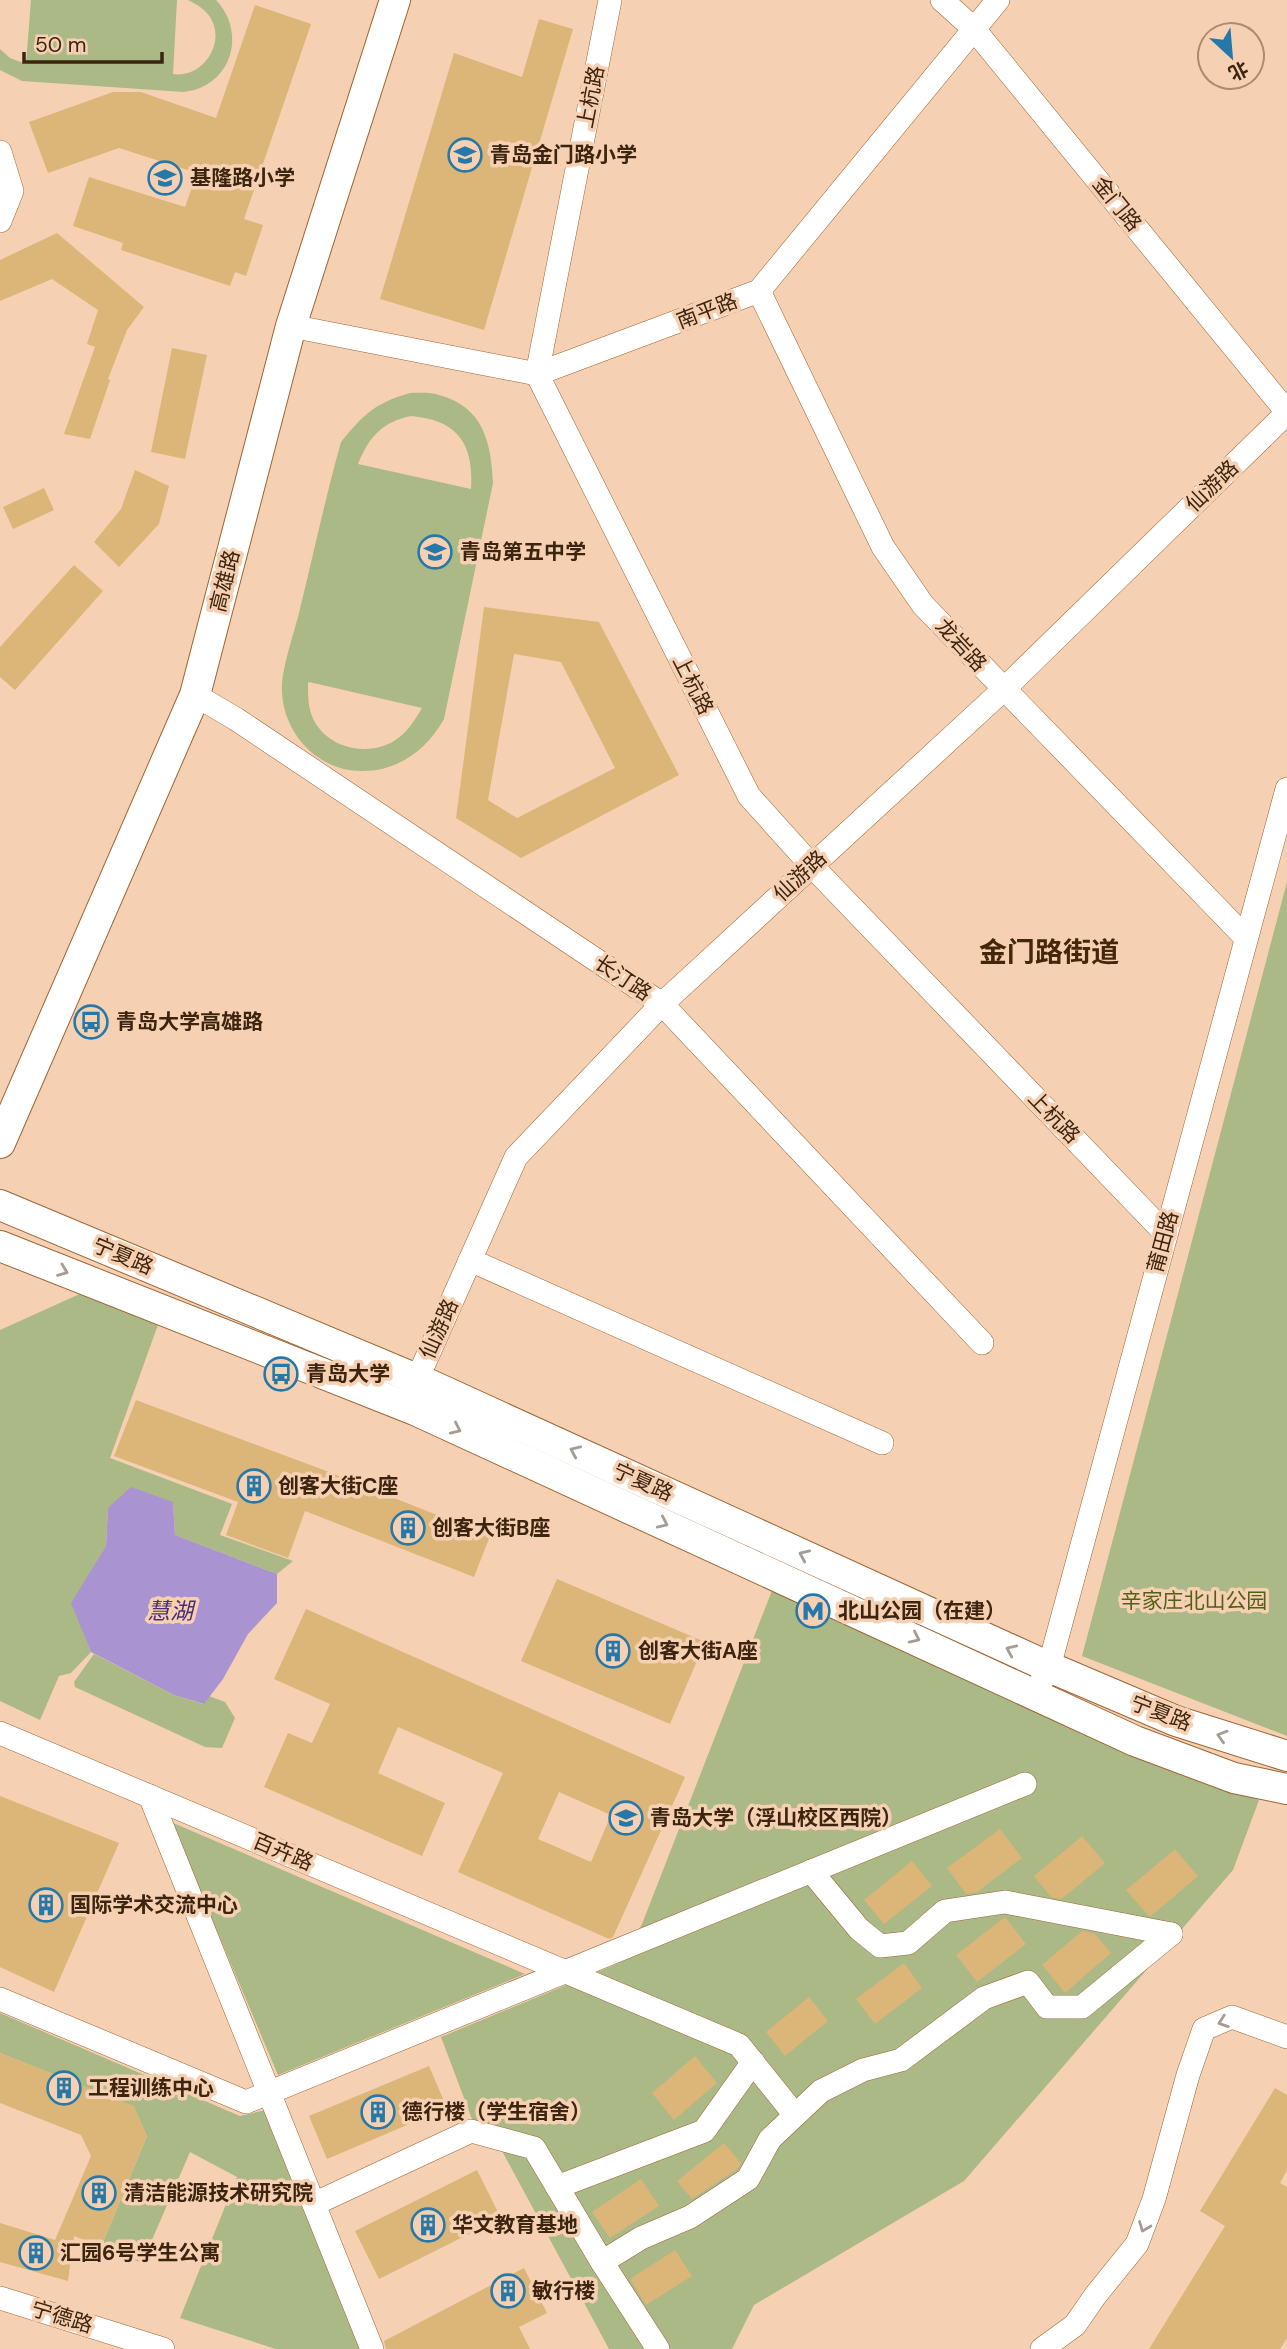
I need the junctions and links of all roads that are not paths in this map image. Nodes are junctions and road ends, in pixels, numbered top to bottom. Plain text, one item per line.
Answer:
1 (395, 0) edge
2 (610, 0) edge
3 (942, 0) edge
4 (998, 0) edge
5 (973, 28) junction
6 (0, 152) edge
7 (1, 220) edge
8 (759, 291) junction
9 (291, 326) junction
10 (537, 374) junction
11 (1287, 412) edge
12 (1003, 690) junction
13 (195, 695) junction
14 (1287, 789) edge
15 (812, 866) junction
16 (1246, 938) junction
17 (662, 1004) junction
18 (0, 1143) edge
19 (0, 1205) edge
20 (1166, 1233) junction
21 (3, 1253) edge
22 (470, 1260) junction
23 (982, 1343) dead end
24 (411, 1393) junction
25 (882, 1443) dead end
26 (1049, 1667) junction
27 (1036, 1694) junction
28 (0, 1733) edge
29 (1287, 1756) edge
30 (1025, 1784) dead end
31 (1287, 1789) edge
32 (150, 1796) junction
33 (811, 1871) junction
34 (566, 1971) junction
35 (0, 1999) edge
36 (1287, 2037) edge
37 (753, 2062) junction
38 (269, 2092) junction
39 (795, 2115) junction
40 (557, 2187) junction
41 (314, 2204) junction
42 (602, 2262) junction
43 (0, 2298) edge
44 (163, 2349) edge
45 (372, 2349) edge
46 (658, 2349) edge
47 (1042, 2349) edge

1 - 9 main road, 高雄路
2 - 10 street, 上杭路
3 - 5 street, 金门路
4 - 5 street, 南平路
5 - 8 street, 南平路
5 - 11 street, 金门路
6 - 7 street
8 - 10 street, 南平路
8 - 12 street, 龙岩路
9 - 10 street
9 - 13 main road, 高雄路
10 - 15 street, 上杭路
11 - 12 street, 仙游路
12 - 15 street, 仙游路
12 - 16 street, 龙岩路
13 - 17 street, 长汀路
13 - 18 main road, 高雄路
14 - 16 street, 莆田路
15 - 17 street, 仙游路
15 - 20 street, 上杭路
16 - 20 street, 莆田路
17 - 22 street, 仙游路
17 - 23 street, 长汀路
19 - 24 main road, 宁夏路
20 - 26 street, 莆田路
21 -> 24 main road, 宁夏路
22 - 24 street, 仙游路
22 - 25 street
26 -> 24 main road, 宁夏路
24 -> 27 main road, 宁夏路
26 - 27 street, 莆田路
29 -> 26 main road, 宁夏路
27 - 31 main road, 宁夏路
28 - 32 street, 百卉路
30 - 33 street
32 - 34 street, 百卉路
32 - 38 street
33 - 34 street
33 - 39 street
34 - 37 street, 百卉路
34 - 38 street
35 - 38 street
36 -> 47 street
37 - 39 street, 百卉路
37 - 40 street
38 - 41 street
39 - 42 street
40 - 41 street
40 - 42 street
41 - 45 street
42 - 46 street
43 - 44 street, 宁德路

